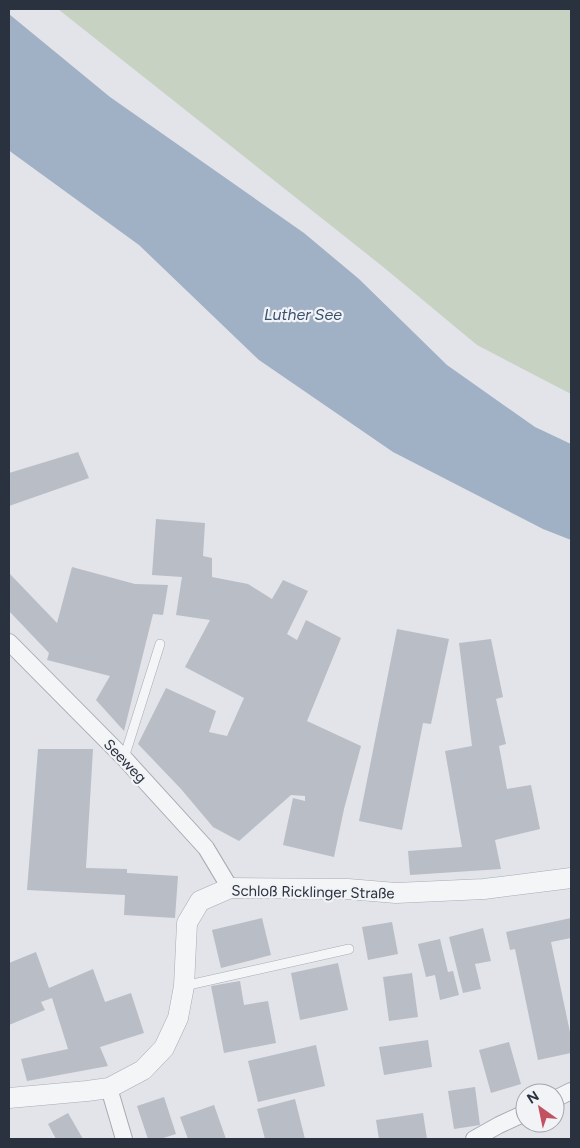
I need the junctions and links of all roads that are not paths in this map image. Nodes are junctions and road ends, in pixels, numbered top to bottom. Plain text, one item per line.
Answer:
1 (9, 642) edge
2 (160, 644) dead end
3 (124, 758) junction
4 (571, 878) edge
5 (230, 888) junction
6 (349, 949) dead end
7 (184, 986) junction
8 (109, 1088) junction
9 (9, 1098) edge
10 (515, 1118) edge
11 (124, 1139) edge
12 (474, 1139) edge

1 - 3 street, Seeweg
2 - 3 lane
3 - 5 street, Seeweg
4 - 5 street, Schloß Ricklinger Straße
5 - 7 street, Schloß Ricklinger Straße
6 - 7 lane
7 - 8 street, Schloß Ricklinger Straße
8 - 9 street, Schloß Ricklinger Straße
8 - 11 street
10 - 12 street

